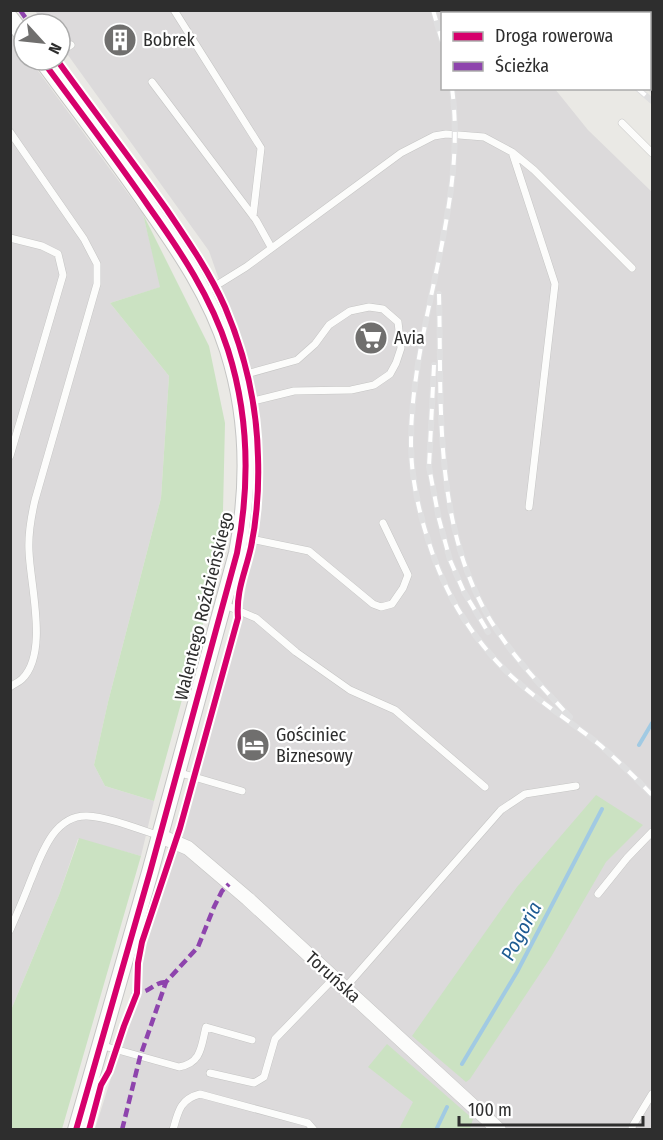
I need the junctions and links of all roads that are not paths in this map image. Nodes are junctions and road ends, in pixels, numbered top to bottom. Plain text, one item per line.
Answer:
1 (174, 10) edge
2 (53, 72) edge
3 (152, 82) dead end
4 (622, 123) dead end
5 (10, 132) edge
6 (512, 152) junction
7 (652, 153) edge
8 (253, 216) junction
9 (10, 238) edge
10 (271, 247) junction
11 (632, 268) dead end
12 (204, 293) junction
13 (236, 377) junction
14 (241, 404) junction
15 (10, 456) edge
16 (530, 507) dead end
17 (383, 523) dead end
18 (240, 537) junction
19 (223, 604) junction
20 (10, 687) edge
21 (177, 772) junction
22 (576, 786) dead end
23 (485, 787) dead end
24 (242, 791) dead end
25 (652, 832) edge
26 (160, 836) junction
27 (598, 894) dead end
28 (10, 930) edge
29 (334, 978) junction
30 (345, 988) junction
31 (252, 1040) dead end
32 (100, 1045) junction
33 (210, 1072) dead end
34 (652, 1094) edge
35 (491, 1127) edge
36 (76, 1130) edge
37 (173, 1130) edge
38 (314, 1130) edge
39 (632, 1130) edge

1 - 8 lane
2 - 12 street, Walentego Roździeńskiego
3 - 8 lane
4 - 7 lane
5 - 20 lane
6 - 10 lane
6 - 11 lane
6 - 16 lane
8 - 10 lane
9 - 15 lane
10 - 12 lane
12 - 13 street, Walentego Roździeńskiego
13 - 14 street, Walentego Roździeńskiego
13 - 14 lane
14 - 18 street, Walentego Roździeńskiego
17 - 18 lane
18 - 19 street, Walentego Roździeńskiego
19 - 21 street, Walentego Roździeńskiego
19 - 23 lane
21 - 24 lane
21 - 26 street, Walentego Roździeńskiego
22 - 30 lane
25 - 27 lane
26 - 28 lane
26 - 29 street, Toruńska
26 - 32 street, Walentego Roździeńskiego
29 - 30 street, Toruńska
29 - 33 lane
30 - 35 street, Toruńska
31 - 32 lane
32 - 36 street, Walentego Roździeńskiego
34 - 39 lane
37 - 38 lane

